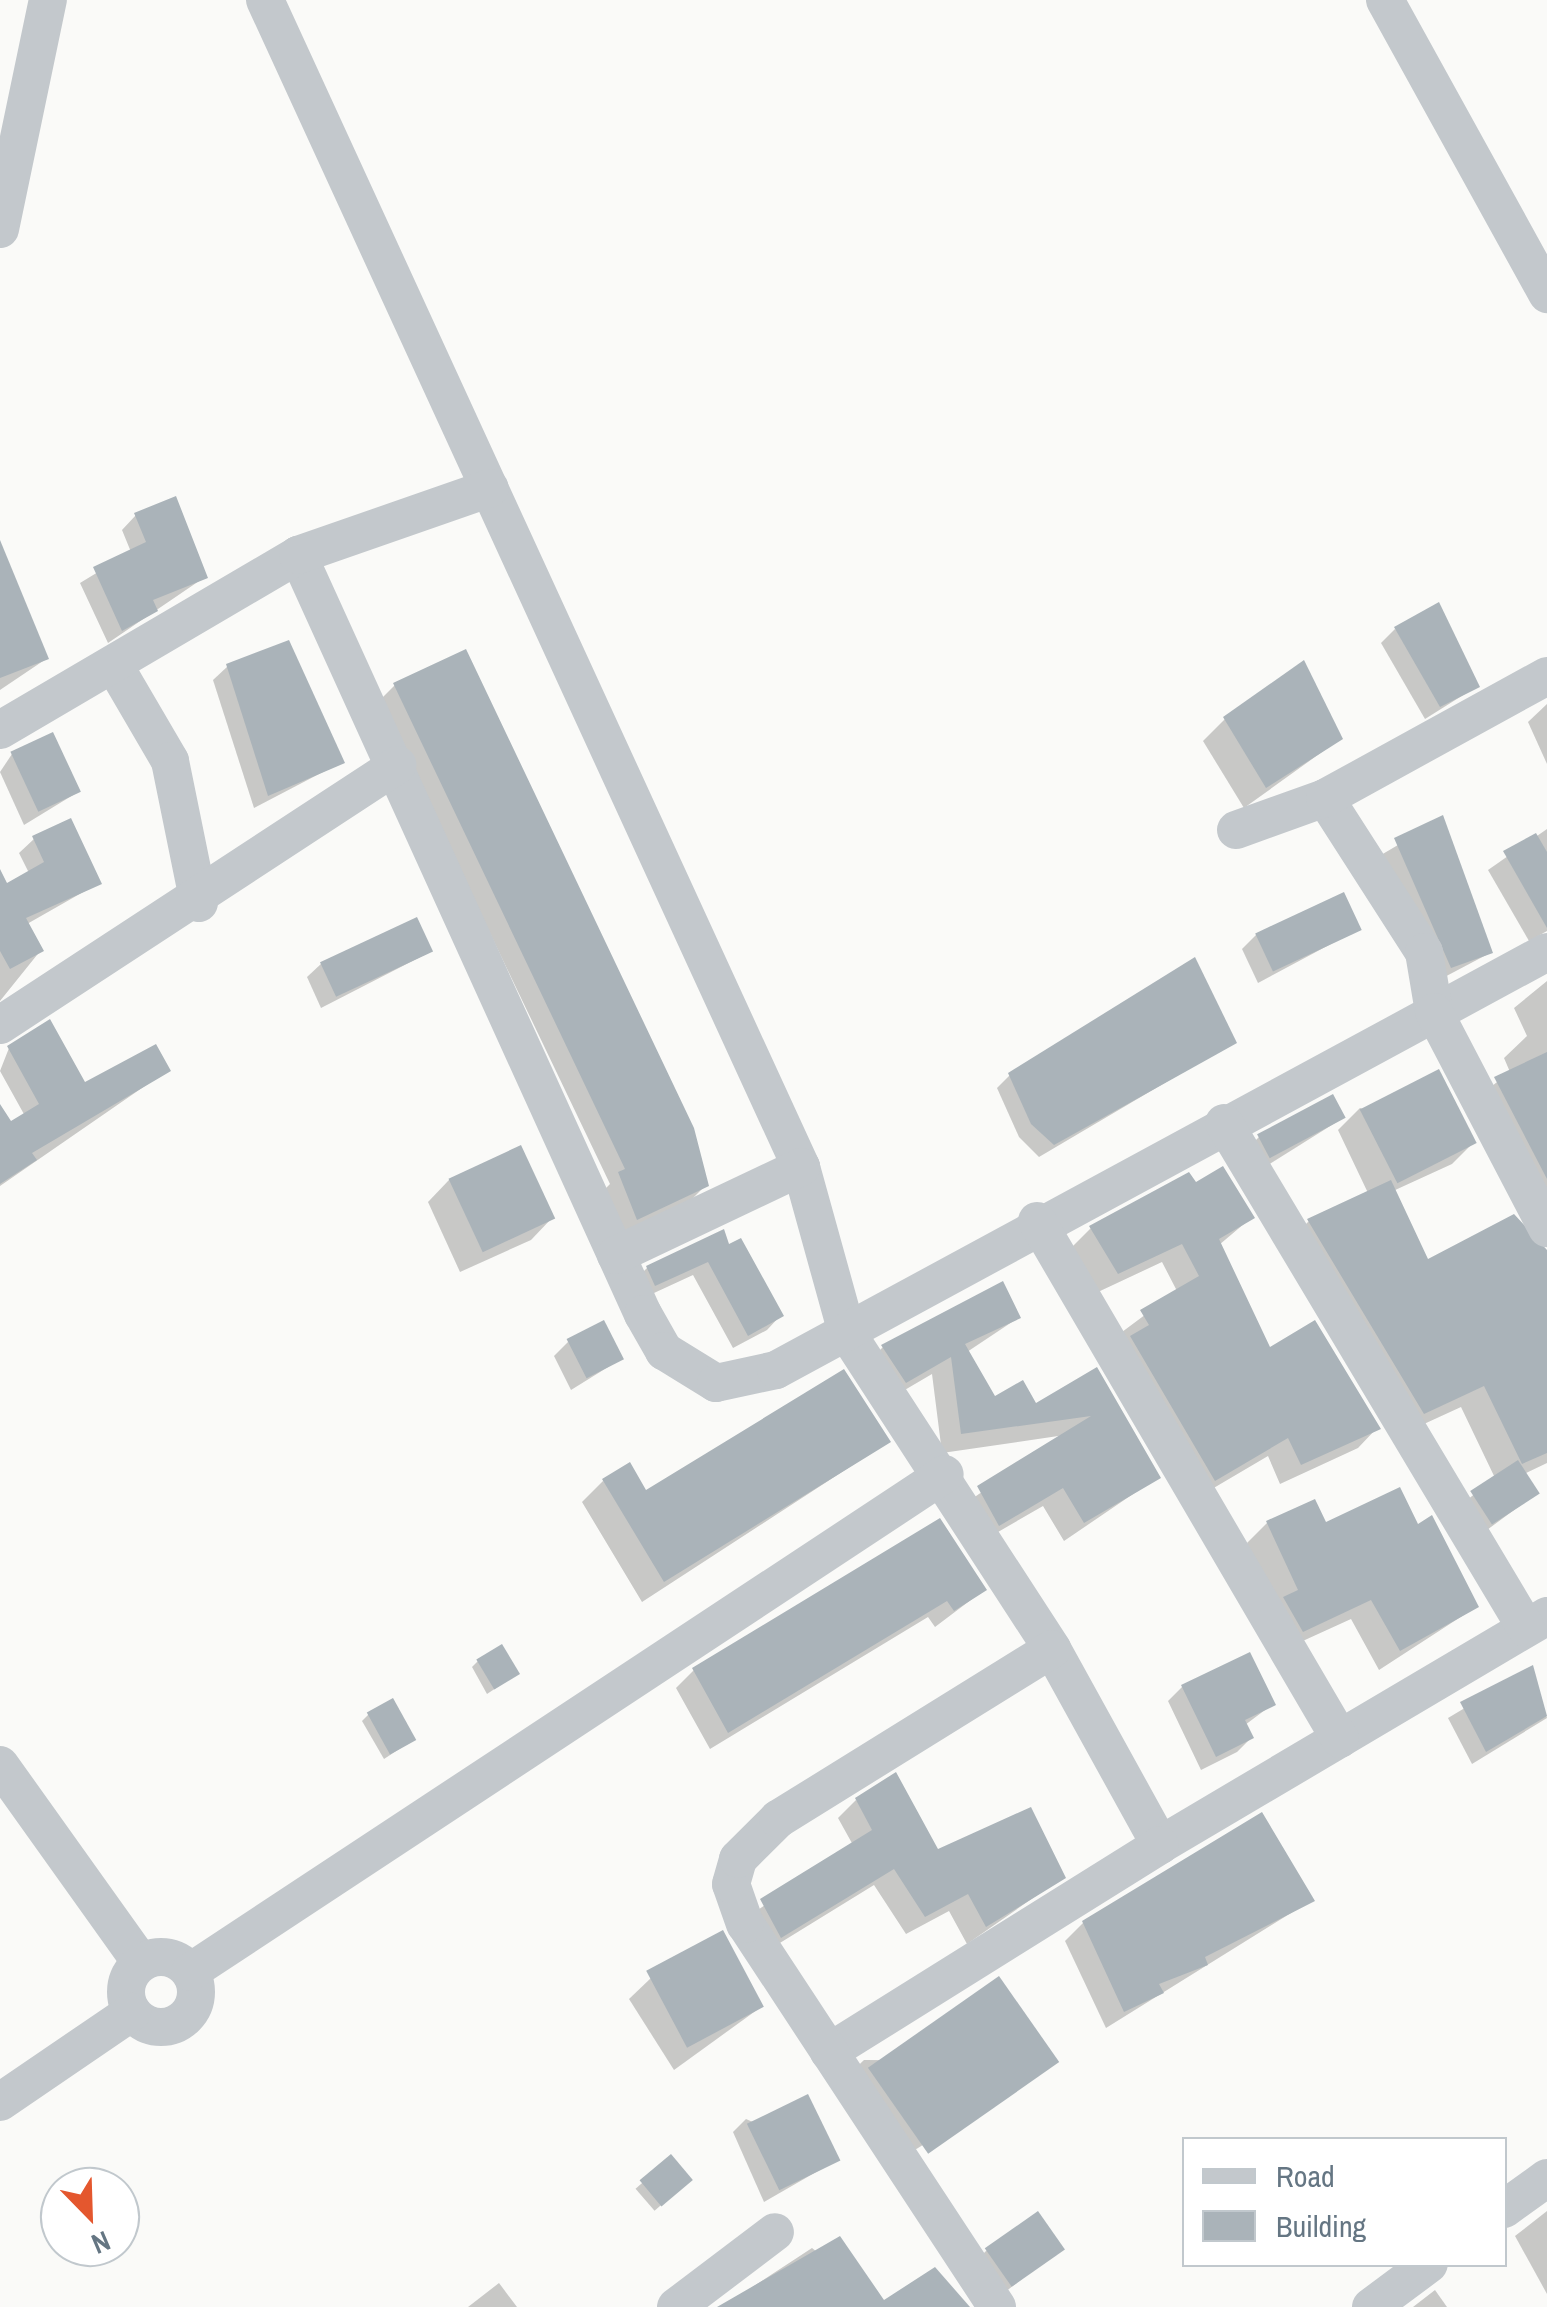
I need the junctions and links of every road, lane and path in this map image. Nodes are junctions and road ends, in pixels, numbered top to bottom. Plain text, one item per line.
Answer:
1 (48, 0) edge
2 (265, 0) edge
3 (1385, 0) edge
4 (0, 229) edge
5 (1547, 294) edge
6 (490, 488) junction
7 (298, 555) junction
8 (114, 665) junction
9 (1547, 676) edge
10 (0, 730) edge
11 (396, 766) junction
12 (1325, 798) junction
13 (1236, 830) dead end
14 (199, 903) junction
15 (1547, 952) edge
16 (1434, 1012) junction
17 (0, 1026) edge
18 (1224, 1123) junction
19 (800, 1167) junction
20 (1036, 1222) junction
21 (1547, 1228) edge
22 (616, 1255) junction
23 (847, 1332) junction
24 (946, 1474) junction
25 (1536, 1622) edge
26 (1052, 1649) junction
27 (1340, 1738) junction
28 (0, 1765) edge
29 (1160, 1845) junction
30 (140, 1963) junction
31 (190, 1972) junction
32 (132, 2012) junction
33 (830, 2052) junction
34 (0, 2102) edge
35 (1547, 2178) edge
36 (1507, 2207) edge
37 (775, 2232) dead end
38 (1425, 2267) edge
39 (676, 2307) edge
40 (996, 2307) edge
41 (1371, 2307) edge

1 - 4 street
2 - 6 street
3 - 5 street
6 - 7 street
6 - 19 street
7 - 8 street
7 - 11 street
8 - 10 street
8 - 14 street
9 - 12 street
11 - 14 street
11 - 22 street
12 - 13 street
12 - 16 street
14 - 17 street
15 - 16 street
16 - 18 street
16 - 21 street
18 - 20 street
18 - 25 street
19 - 22 street
19 - 23 street
20 - 23 street
20 - 27 street
22 - 23 street
23 - 24 street
24 - 26 street
24 - 31 street
25 - 27 street
26 - 29 street
26 - 33 street
27 - 29 street
28 - 30 street
29 - 33 street
30 - 31 street
30 - 32 street
31 - 32 street
32 - 34 street
33 - 40 street
35 - 36 street
37 - 39 street
38 - 41 street

